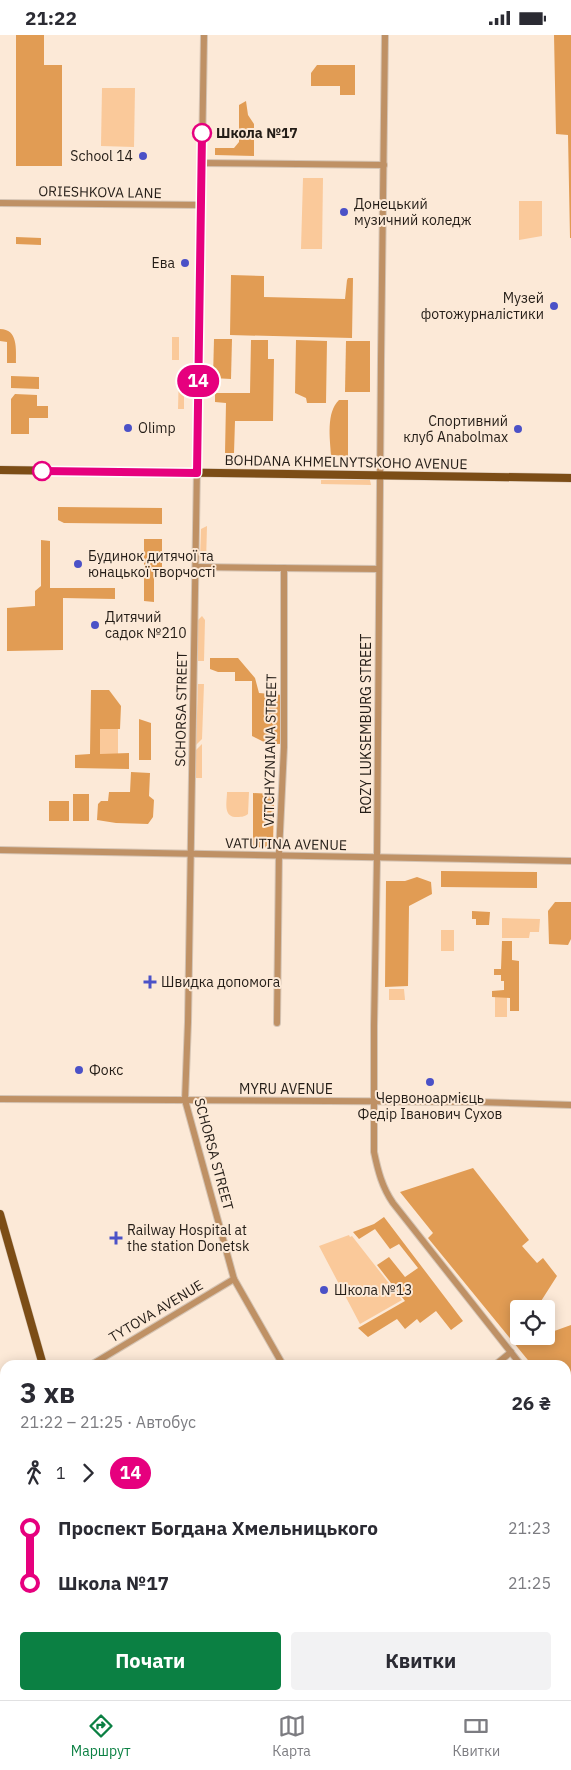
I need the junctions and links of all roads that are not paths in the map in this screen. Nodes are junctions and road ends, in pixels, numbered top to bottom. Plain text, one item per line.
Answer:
1 (204, 35) edge
2 (385, 35) edge
3 (201, 163) junction
4 (384, 165) junction
5 (0, 203) edge
6 (201, 205) junction
7 (0, 470) edge
8 (197, 473) junction
9 (380, 476) junction
10 (571, 478) edge
11 (196, 567) junction
12 (284, 568) junction
13 (379, 569) junction
14 (0, 850) edge
15 (191, 854) junction
16 (279, 856) junction
17 (377, 858) junction
18 (571, 861) edge
19 (277, 1023) dead end
20 (0, 1099) edge
21 (185, 1101) junction
22 (374, 1101) junction
23 (571, 1105) edge
24 (0, 1214) edge
25 (234, 1279) junction
26 (511, 1352) junction
27 (42, 1360) edge
28 (99, 1360) edge
29 (280, 1360) edge
30 (501, 1360) edge
31 (517, 1360) edge

1 - 3 street, SCHORSA STREET
2 - 4 street, ROZY LUKSEMBURG STREET
3 - 4 street
3 - 6 street, SCHORSA STREET
4 - 9 street, ROZY LUKSEMBURG STREET
5 - 6 street, ORIESHKOVA LANE
6 - 8 street, SCHORSA STREET
7 - 8 main road, BOHDANA KHMELNYTSKOHO AVENUE
8 - 9 main road, BOHDANA KHMELNYTSKOHO AVENUE
8 - 11 street, SCHORSA STREET
9 - 10 main road, BOHDANA KHMELNYTSKOHO AVENUE
9 - 13 street, ROZY LUKSEMBURG STREET
11 - 12 street
11 - 15 street, SCHORSA STREET
12 - 13 street
12 - 16 street, VITCHYZNIANA STREET
13 - 17 street, ROZY LUKSEMBURG STREET
14 - 15 street, VATUTINA AVENUE
15 - 16 street, VATUTINA AVENUE
15 - 21 street, SCHORSA STREET
16 - 17 street, VATUTINA AVENUE
16 - 19 street, VITCHYZNIANA STREET
17 - 18 street, VATUTINA AVENUE
17 - 22 street, ROZY LUKSEMBURG STREET
20 - 21 street, MYRU AVENUE
21 - 22 street, MYRU AVENUE
21 - 25 street, SCHORSA STREET
22 - 23 street, MYRU AVENUE
22 - 26 street, ROZY LUKSEMBURG STREET
24 - 27 main road
25 - 28 street, TYTOVA AVENUE
25 - 29 street, SCHORSA STREET
26 - 30 street
26 - 31 street, ROZY LUKSEMBURG STREET

